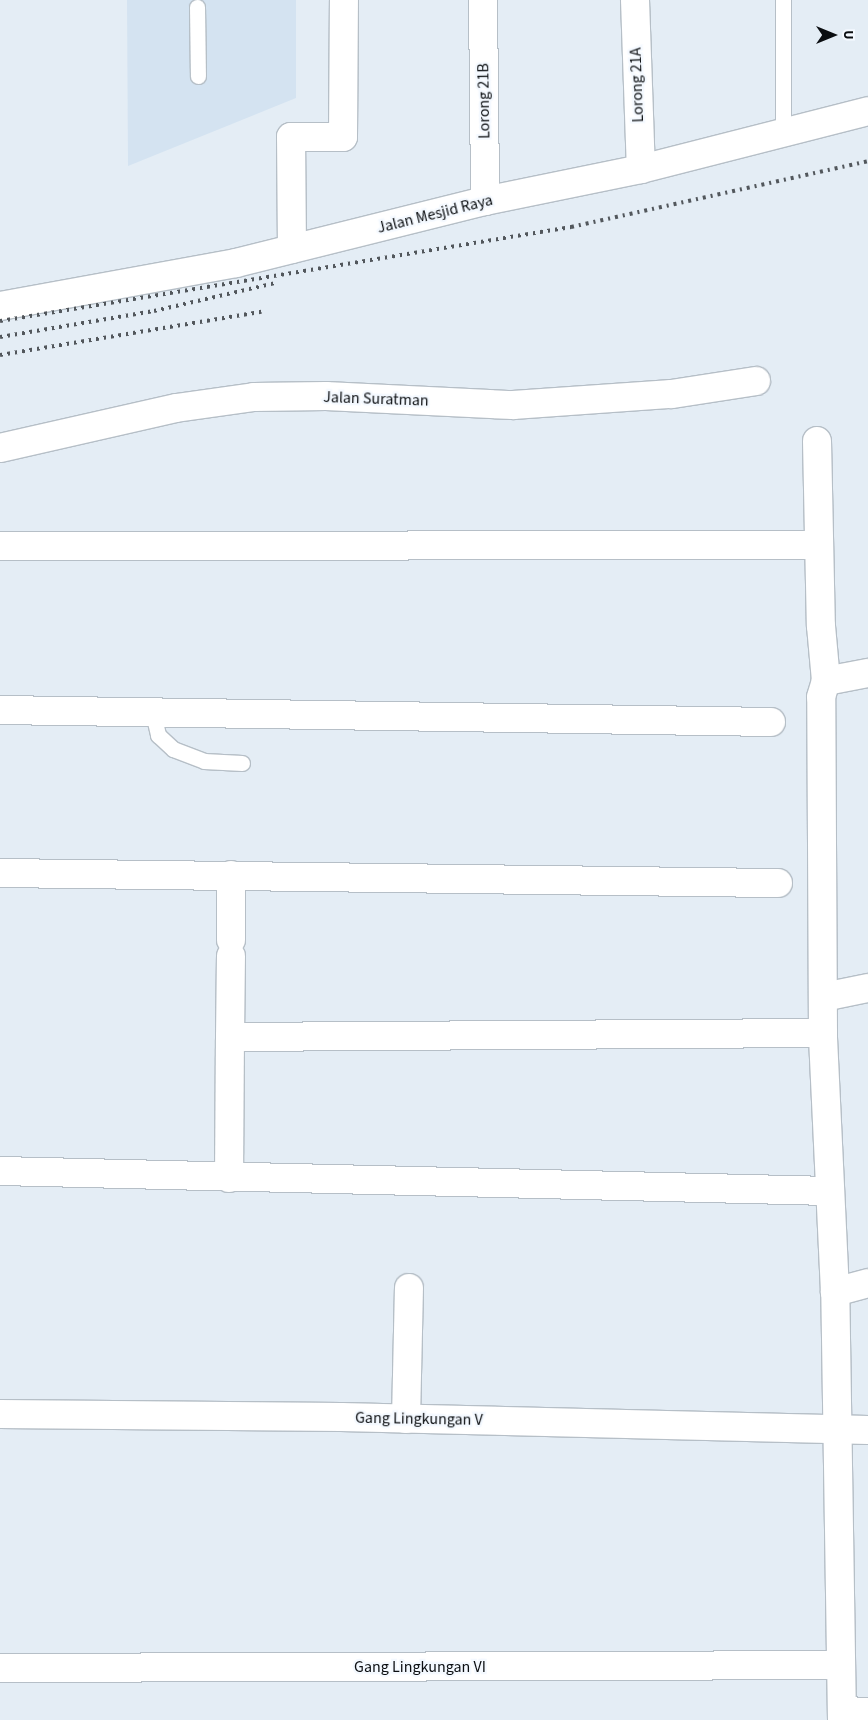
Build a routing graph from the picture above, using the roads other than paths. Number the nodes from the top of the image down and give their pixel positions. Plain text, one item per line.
1 (344, 0) edge
2 (483, 0) edge
3 (634, 0) edge
4 (783, 0) edge
5 (197, 8) dead end
6 (198, 76) dead end
7 (868, 111) edge
8 (783, 134) junction
9 (641, 169) junction
10 (485, 201) junction
11 (292, 249) junction
12 (0, 306) edge
13 (756, 381) dead end
14 (817, 441) dead end
15 (0, 448) edge
16 (818, 545) junction
17 (0, 546) edge
18 (868, 673) edge
19 (824, 689) junction
20 (0, 710) edge
21 (153, 713) junction
22 (771, 722) dead end
23 (242, 763) dead end
24 (0, 873) edge
25 (231, 875) junction
26 (778, 883) dead end
27 (868, 988) edge
28 (824, 997) junction
29 (823, 1033) junction
30 (230, 1037) junction
31 (0, 1171) edge
32 (229, 1178) junction
33 (829, 1191) junction
34 (868, 1283) edge
35 (409, 1288) dead end
36 (836, 1292) junction
37 (0, 1414) edge
38 (406, 1418) junction
39 (837, 1430) junction
40 (868, 1430) edge
41 (841, 1665) junction
42 (0, 1668) edge
43 (850, 1714) edge

1 - 11 street
2 - 10 street, Lorong 21B
3 - 9 street, Lorong 21A
4 - 8 lane
5 - 6 lane
7 - 8 street, Jalan Mesjid Raya
8 - 9 street, Jalan Mesjid Raya
9 - 10 street, Jalan Mesjid Raya
10 - 11 street, Jalan Mesjid Raya
11 - 12 street, Jalan Mesjid Raya
13 - 15 street, Jalan Suratman
14 - 16 street
16 - 17 street
16 - 19 street
18 - 19 street
19 - 28 street
20 - 21 street
21 - 22 street
21 - 23 lane
24 - 25 street
25 - 26 street
25 - 30 street
27 - 28 street
28 - 29 street
29 - 30 street
29 - 33 street
30 - 32 street
31 - 32 street
32 - 33 street
33 - 36 street
34 - 36 street
35 - 38 street
36 - 39 street
37 - 38 street, Gang Lingkungan V
38 - 39 street, Gang Lingkungan V
39 - 40 street, Gang Lingkungan V
39 - 41 street
41 - 42 street, Gang Lingkungan VI
41 - 43 street

